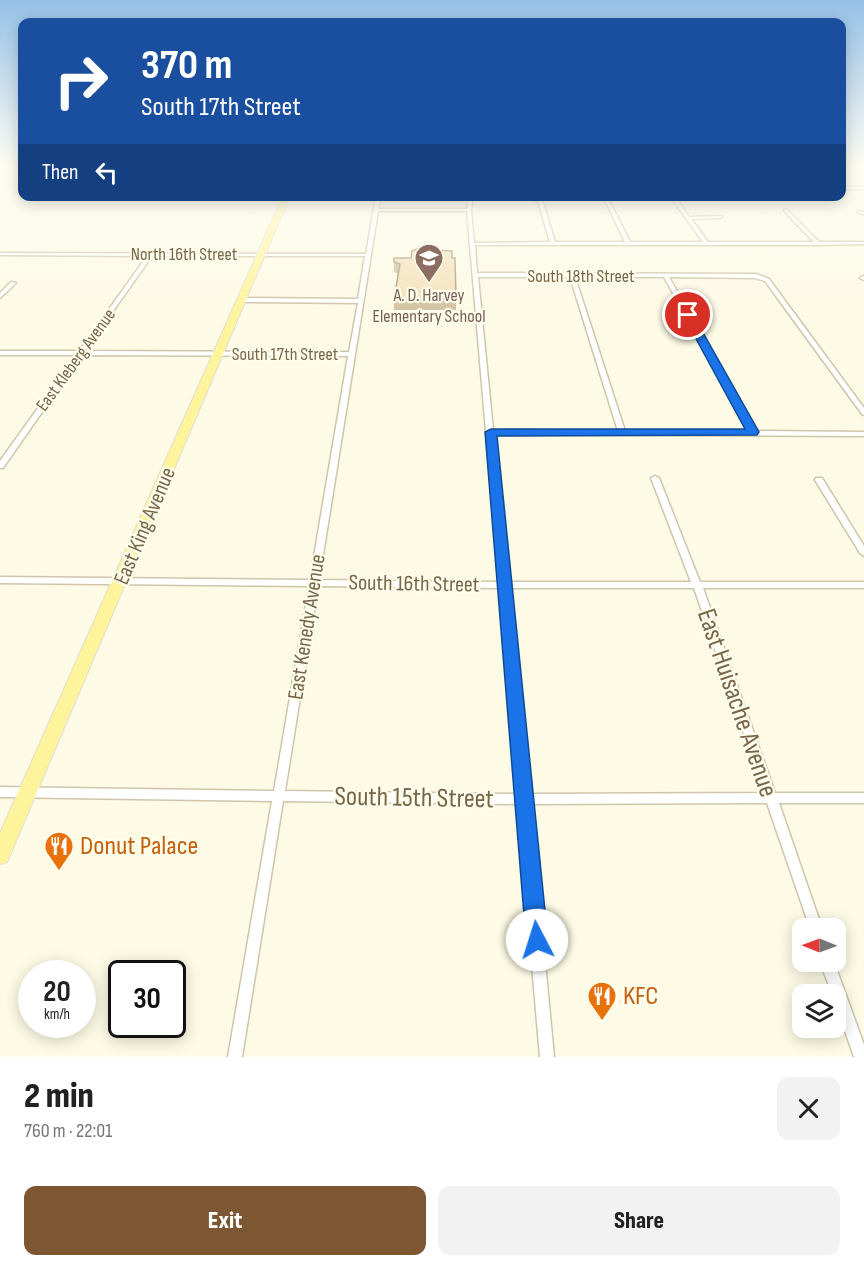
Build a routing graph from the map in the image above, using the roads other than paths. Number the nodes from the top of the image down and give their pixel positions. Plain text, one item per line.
1 (279, 215) edge
2 (375, 215) edge
3 (470, 215) edge
4 (545, 215) edge
5 (615, 215) edge
6 (686, 215) edge
7 (791, 215) edge
8 (688, 218) junction
9 (720, 218) dead end
10 (553, 243) junction
11 (628, 243) junction
12 (706, 243) junction
13 (864, 243) edge
14 (474, 244) junction
15 (819, 244) junction
16 (0, 254) edge
17 (263, 254) junction
18 (151, 255) junction
19 (369, 255) junction
20 (477, 275) junction
21 (572, 275) junction
22 (666, 276) junction
23 (13, 283) dead end
24 (0, 296) edge
25 (242, 300) junction
26 (361, 301) junction
27 (0, 353) edge
28 (81, 353) junction
29 (219, 354) junction
30 (352, 354) junction
31 (864, 413) edge
32 (491, 432) junction
33 (622, 432) junction
34 (753, 432) junction
35 (864, 434) edge
36 (0, 466) edge
37 (655, 478) dead end
38 (819, 480) dead end
39 (864, 553) edge
40 (0, 580) edge
41 (122, 580) junction
42 (314, 582) junction
43 (504, 585) junction
44 (697, 585) junction
45 (864, 585) edge
46 (0, 792) edge
47 (27, 792) junction
48 (279, 795) junction
49 (770, 797) junction
50 (864, 798) edge
51 (524, 800) junction
52 (0, 855) edge
53 (812, 918) edge
54 (831, 972) edge
55 (235, 1057) edge
56 (547, 1057) edge
57 (861, 1057) edge

1 - 17 main road, East King Avenue
2 - 19 street, East Kenedy Avenue
3 - 14 street
4 - 10 street
5 - 11 street
6 - 8 street
7 - 15 street
8 - 9 street
8 - 12 street
10 - 11 street
10 - 14 street
11 - 12 street
12 - 15 street
13 - 15 street
14 - 20 street
16 - 18 street, North 16th Street
17 - 18 street, North 16th Street
17 - 19 street, North 16th Street
17 - 25 main road, East King Avenue
18 - 28 street, East Kleberg Avenue
19 - 26 street, East Kenedy Avenue
20 - 21 street, South 18th Street
20 - 32 street
21 - 22 street, South 18th Street
21 - 33 street
22 - 31 street, South 18th Street
22 - 34 street
23 - 24 street
25 - 26 street
25 - 29 main road, East King Avenue
26 - 30 street, East Kenedy Avenue
27 - 28 street, South 17th Street
28 - 29 street, South 17th Street
28 - 36 street, East Kleberg Avenue
29 - 30 street, South 17th Street
29 - 41 main road, East King Avenue
30 - 42 street, East Kenedy Avenue
32 - 33 street
32 - 43 street
33 - 34 street
34 - 35 street
37 - 44 street, East Huisache Avenue
38 - 39 street
40 - 41 street, South 16th Street
41 - 42 street, South 16th Street
41 - 47 main road, East King Avenue
42 - 43 street, South 16th Street
42 - 48 street, East Kenedy Avenue
43 - 44 street, South 16th Street
43 - 51 street
44 - 45 street, South 16th Street
44 - 49 street, East Huisache Avenue
46 - 47 street, South 15th Street
47 - 48 street, South 15th Street
47 - 52 main road, East King Avenue
48 - 51 street, South 15th Street
48 - 55 street, East Kenedy Avenue
49 - 50 street, South 15th Street
49 - 51 street, South 15th Street
49 - 53 street, East Huisache Avenue
51 - 56 street
54 - 57 street

